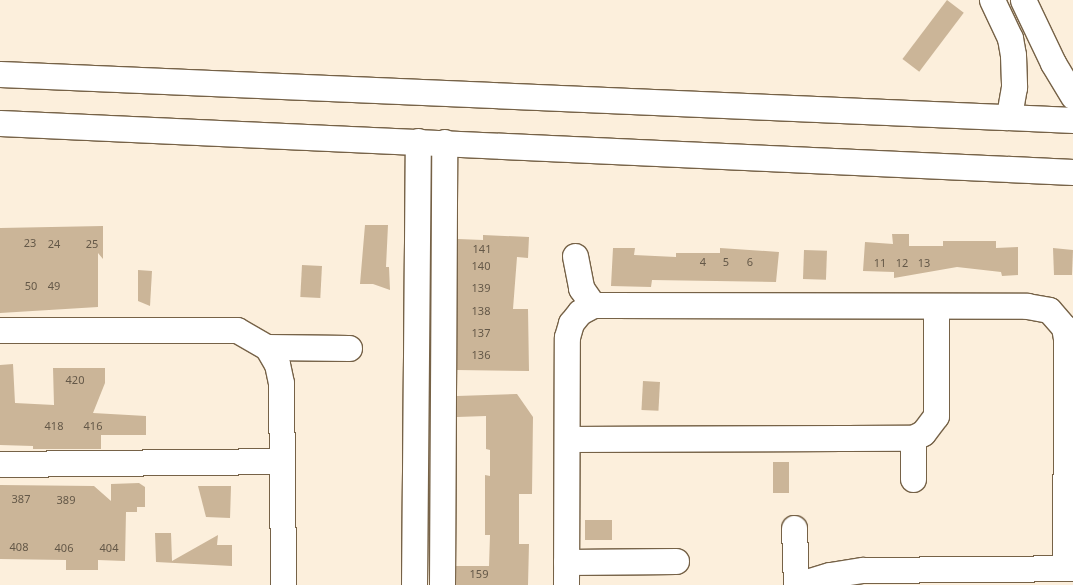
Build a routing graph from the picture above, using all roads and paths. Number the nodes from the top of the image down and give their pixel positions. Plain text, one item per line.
1 (992, 0) edge
2 (1023, 0) edge
3 (0, 74) edge
4 (1073, 96) edge
5 (1009, 116) junction
6 (1073, 120) edge
7 (0, 123) edge
8 (418, 141) junction
9 (444, 142) junction
10 (1073, 172) edge
11 (575, 256) dead end
12 (593, 305) junction
13 (936, 306) junction
14 (1068, 327) edge
15 (0, 330) edge
16 (267, 347) junction
17 (350, 348) dead end
18 (913, 438) junction
19 (567, 439) junction
20 (280, 461) junction
21 (0, 464) edge
22 (913, 479) dead end
23 (794, 528) dead end
24 (676, 561) dead end
25 (1069, 568) edge
26 (566, 573) edge
27 (936, 577) edge
28 (283, 585) edge
29 (414, 585) edge
30 (442, 585) edge
31 (797, 585) edge

1 - 5 street
2 - 4 street
3 - 5 street
5 - 6 street
7 - 8 street
8 - 9 street
8 - 29 street
9 - 10 street
9 - 30 street
11 - 12 street
12 - 13 street
12 - 19 street
13 - 14 street
13 - 18 street
14 - 25 street
15 - 16 street
16 - 17 street
16 - 20 street
18 - 19 street
18 - 22 street
19 - 26 street
20 - 21 street
20 - 28 street
23 - 31 street
24 - 26 street
25 - 27 street
27 - 31 street

